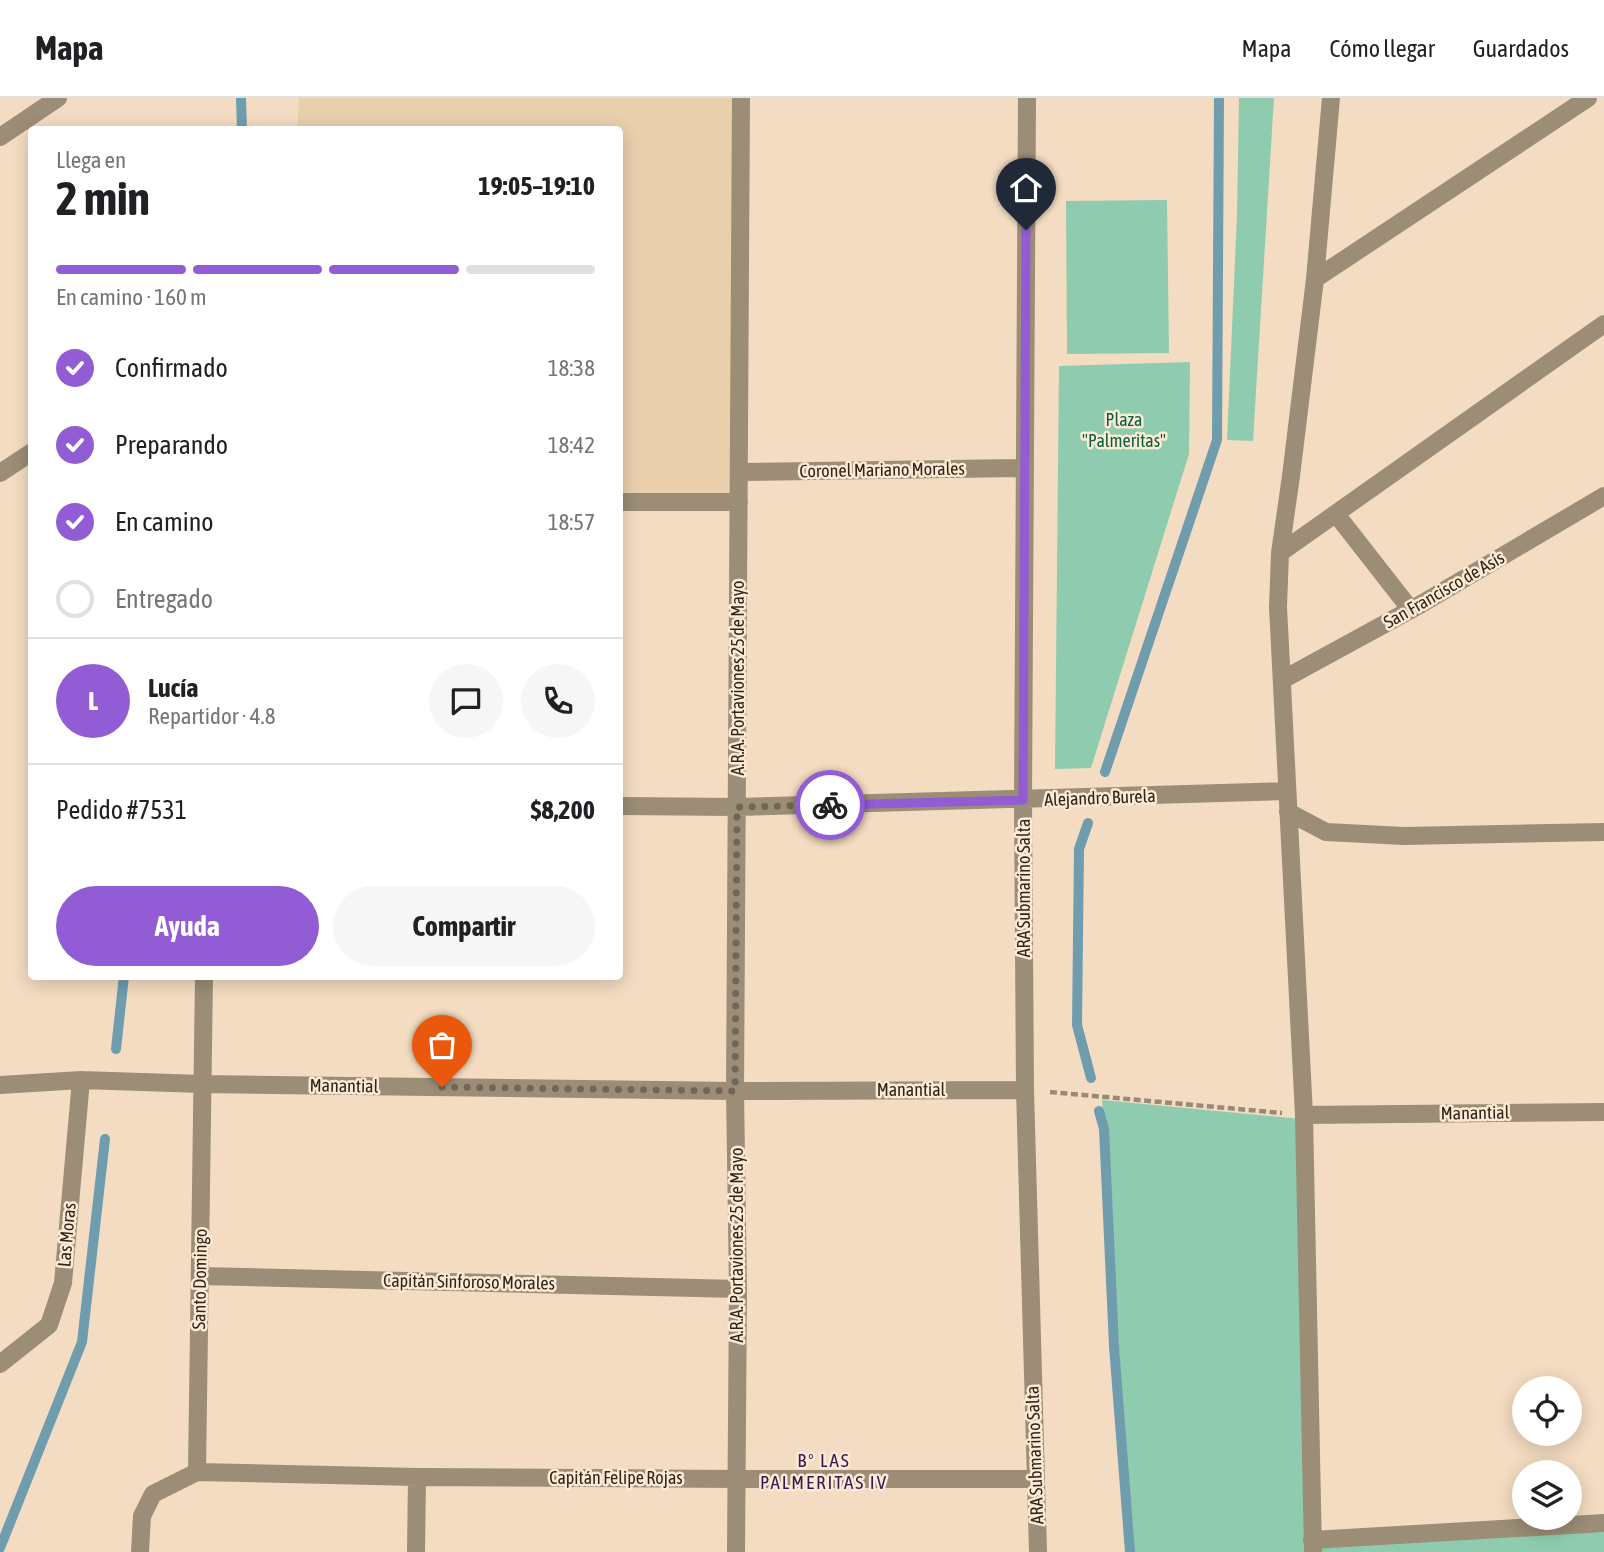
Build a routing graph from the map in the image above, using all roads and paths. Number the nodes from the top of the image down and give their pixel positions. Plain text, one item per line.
1 (58, 98) edge
2 (741, 98) edge
3 (1027, 98) edge
4 (1331, 98) edge
5 (1588, 98) edge
6 (0, 137) edge
7 (1315, 279) junction
8 (1604, 324) edge
9 (28, 455) edge
10 (1025, 468) junction
11 (739, 472) junction
12 (0, 473) edge
13 (1604, 496) edge
14 (623, 502) edge
15 (739, 502) junction
16 (1336, 514) junction
17 (1280, 553) junction
18 (1411, 610) junction
19 (1282, 680) junction
20 (1287, 791) junction
21 (1023, 800) junction
22 (623, 806) edge
23 (737, 807) junction
24 (1288, 812) junction
25 (1604, 832) edge
26 (204, 980) edge
27 (81, 1080) junction
28 (202, 1084) junction
29 (0, 1085) edge
30 (1025, 1090) junction
31 (735, 1091) junction
32 (1604, 1112) edge
33 (1304, 1115) junction
34 (200, 1276) junction
35 (738, 1289) junction
36 (0, 1364) edge
37 (197, 1472) junction
38 (417, 1477) junction
39 (737, 1479) junction
40 (1035, 1479) junction
41 (1604, 1523) edge
42 (1312, 1546) edge
43 (140, 1552) edge
44 (416, 1552) edge
45 (736, 1552) edge
46 (1038, 1552) edge

1 - 6 street
2 - 11 street, A.R.A. Portaviones 25 de Mayo
3 - 10 street, ARA Submarino Salta
4 - 7 street
5 - 7 street
7 - 17 street
8 - 16 street
9 - 12 street
10 - 11 street, Coronel Mariano Morales
10 - 21 street, ARA Submarino Salta
11 - 15 street, A.R.A. Portaviones 25 de Mayo
13 - 18 street, San Francisco de Asís
14 - 15 street
15 - 23 street, A.R.A. Portaviones 25 de Mayo
16 - 17 street
16 - 18 street
17 - 19 street
18 - 19 street, San Francisco de Asís
19 - 20 street
20 - 21 street, Alejandro Burela
20 - 24 street
21 - 23 street, Alejandro Burela
21 - 30 street, ARA Submarino Salta
22 - 23 street, Alejandro Burela
23 - 31 street, A.R.A. Portaviones 25 de Mayo
24 - 25 street
24 - 33 street
26 - 28 street, Santo Domingo
27 - 28 street, Manantial
27 - 29 street, Manantial
27 - 36 street, Las Moras
28 - 31 street, Manantial
28 - 34 street, Santo Domingo
30 - 31 street, Manantial
30 - 33 path
30 - 40 street, ARA Submarino Salta
31 - 35 street, A.R.A. Portaviones 25 de Mayo
32 - 33 street, Manantial
33 - 42 street
34 - 35 street, Capitán Sinforoso Morales
34 - 37 street, Santo Domingo
35 - 39 street, A.R.A. Portaviones 25 de Mayo
37 - 38 street, Capitán Felipe Rojas
37 - 43 street
38 - 39 street, Capitán Felipe Rojas
38 - 44 street
39 - 40 street, Capitán Felipe Rojas
39 - 45 street, A.R.A. Portaviones 25 de Mayo
40 - 46 street, ARA Submarino Salta
41 - 42 street

